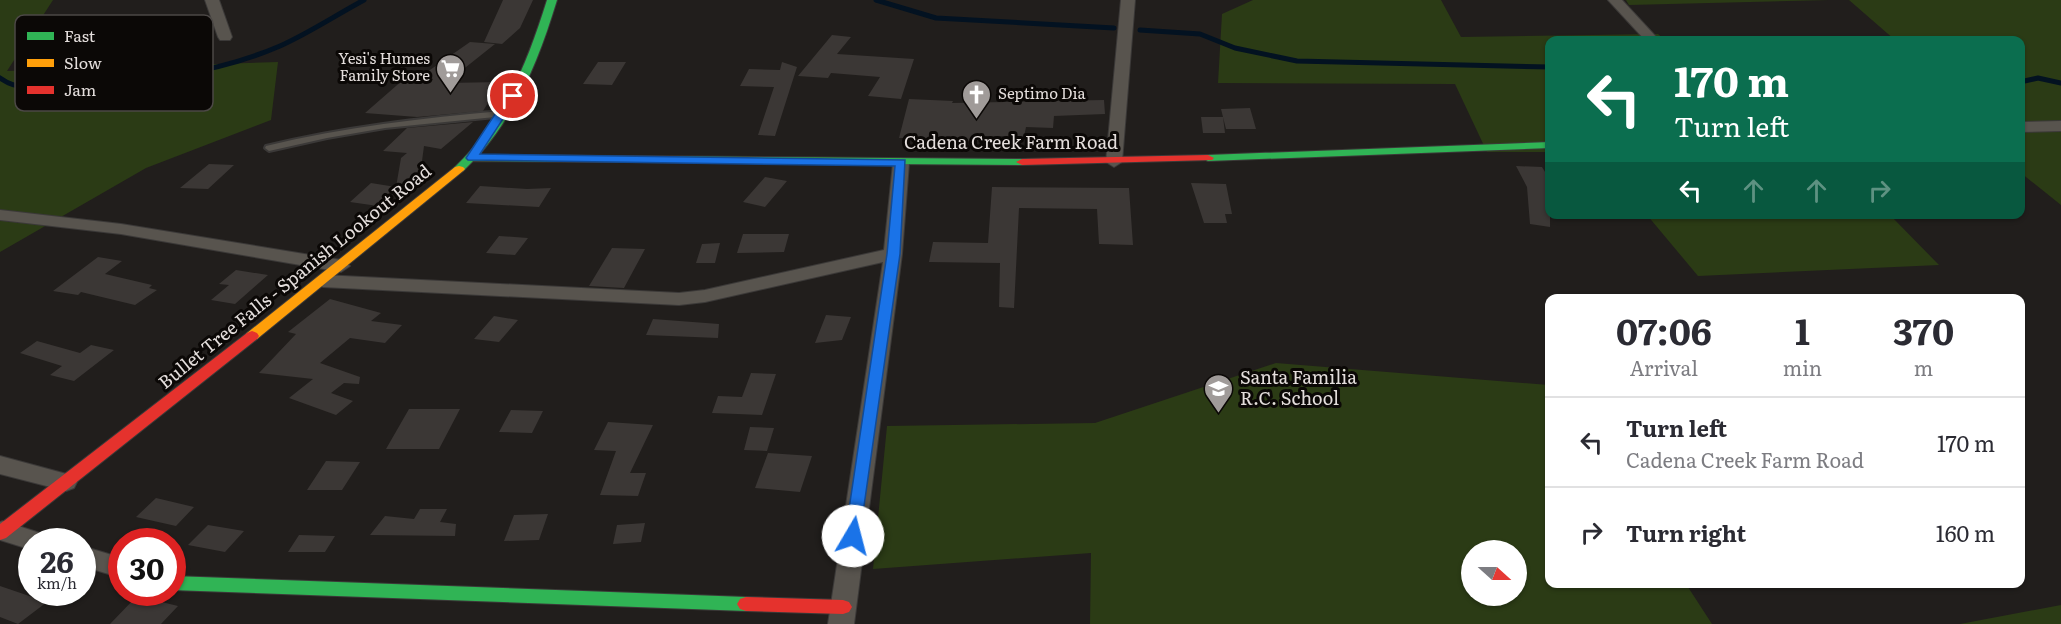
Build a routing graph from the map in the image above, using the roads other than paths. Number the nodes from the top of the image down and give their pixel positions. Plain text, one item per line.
1 (212, 0) edge
2 (552, 0) edge
3 (1128, 0) edge
4 (1615, 0) edge
5 (1648, 36) edge
6 (225, 37) dead end
7 (502, 114) junction
8 (2061, 126) edge
9 (2025, 127) edge
10 (1545, 145) edge
11 (269, 148) dead end
12 (472, 158) junction
13 (1114, 162) junction
14 (901, 163) junction
15 (0, 215) edge
16 (893, 254) junction
17 (341, 266) junction
18 (323, 281) junction
19 (0, 465) edge
20 (66, 482) junction
21 (2, 532) edge
22 (18, 536) edge
23 (186, 584) edge
24 (842, 615) edge

1 - 6 street
2 - 7 street, Bullet Tree Falls - Spanish Lookout Road
3 - 13 street
4 - 5 street
7 - 11 lane
7 - 12 street, Bullet Tree Falls - Spanish Lookout Road
8 - 9 street
10 - 13 street, Cadena Creek Farm Road
12 - 14 street, Cadena Creek Farm Road
12 - 17 street, Bullet Tree Falls - Spanish Lookout Road
13 - 14 street, Cadena Creek Farm Road
14 - 16 street
15 - 17 street
16 - 18 street
16 - 24 street
17 - 18 street, Bullet Tree Falls - Spanish Lookout Road
18 - 20 street, Bullet Tree Falls - Spanish Lookout Road
19 - 20 street
20 - 21 street, Bullet Tree Falls - Spanish Lookout Road
21 - 22 street
23 - 24 street

